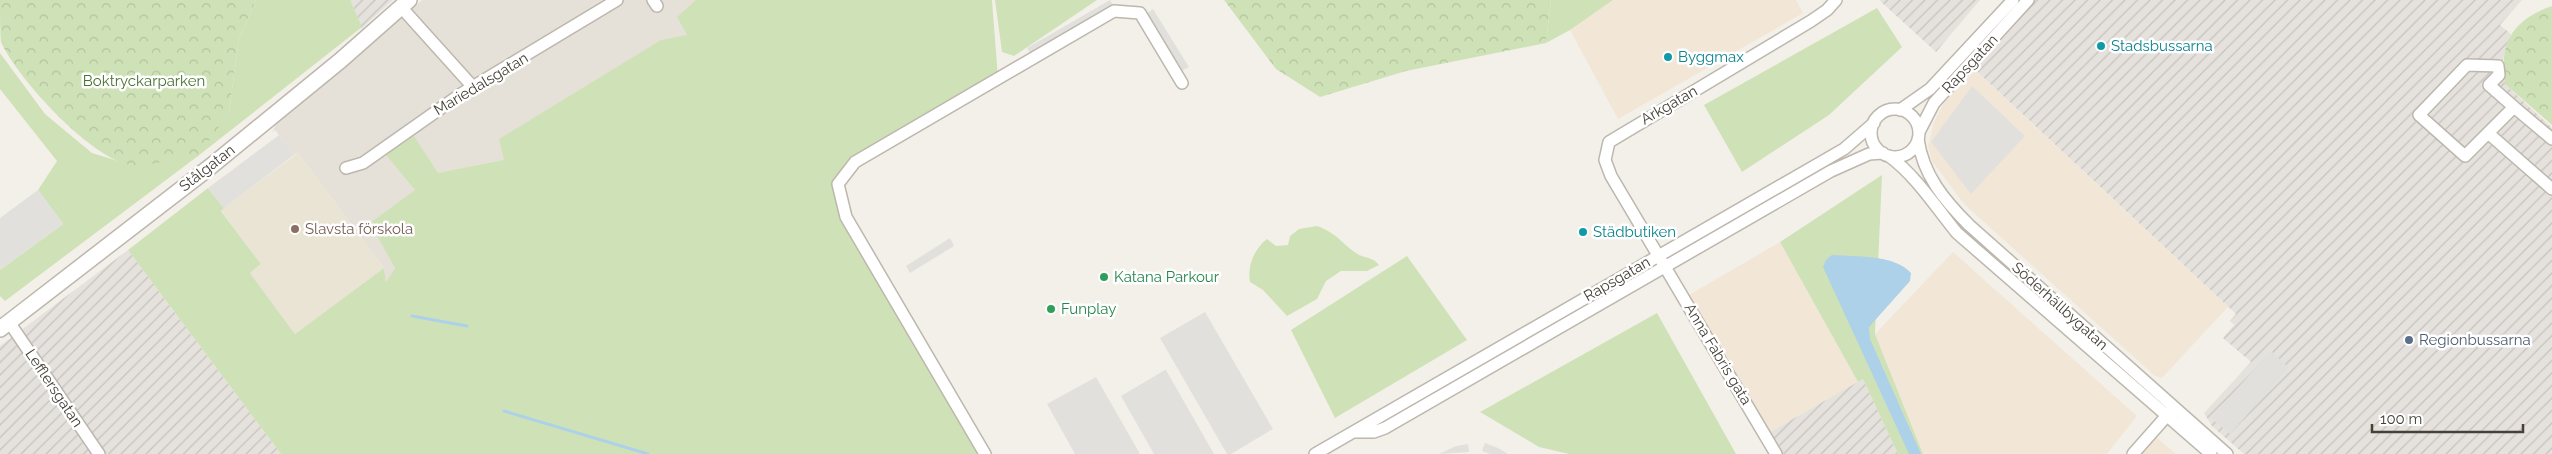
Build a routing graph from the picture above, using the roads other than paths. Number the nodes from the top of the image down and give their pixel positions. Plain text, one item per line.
1 (616, 0) edge
2 (1836, 0) edge
3 (2013, 0) edge
4 (2028, 0) edge
5 (405, 3) edge
6 (1182, 83) dead end
7 (473, 87) junction
8 (2514, 107) junction
9 (1900, 110) junction
10 (1874, 123) junction
11 (2488, 133) junction
12 (1919, 136) junction
13 (2552, 139) edge
14 (1886, 155) junction
15 (346, 168) dead end
16 (2552, 189) edge
17 (1658, 256) junction
18 (1665, 267) junction
19 (4, 325) edge
20 (2171, 412) junction
21 (1357, 432) junction
22 (99, 454) edge
23 (985, 454) edge
24 (1315, 454) edge
25 (1776, 454) edge
26 (2133, 454) edge
27 (2211, 454) edge
28 (2227, 454) edge

1 - 7 street, Mariedalsgatan
2 - 17 street, Arkgatan
3 - 9 street, Rapsgatan
4 - 12 street, Rapsgatan
5 - 7 street
5 - 19 street, Stålgatan
6 - 23 street
7 - 15 street, Mariedalsgatan
8 - 11 street
8 - 11 street
8 - 13 street
9 - 10 street
9 - 12 street
10 - 14 street
10 - 17 street, Rapsgatan
11 - 16 street
12 - 14 street
12 - 20 street, Söderhällbygatan
14 - 18 street, Rapsgatan
14 - 20 street, Söderhällbygatan
17 - 18 street, Anna Fabris gata
17 - 21 street, Rapsgatan
18 - 21 street, Rapsgatan
18 - 25 street, Anna Fabris gata
19 - 22 street, Lefflersgatan
20 - 26 street
20 - 27 street, Söderhällbygatan
20 - 28 street, Söderhällbygatan
21 - 24 street, Rapsgatan

